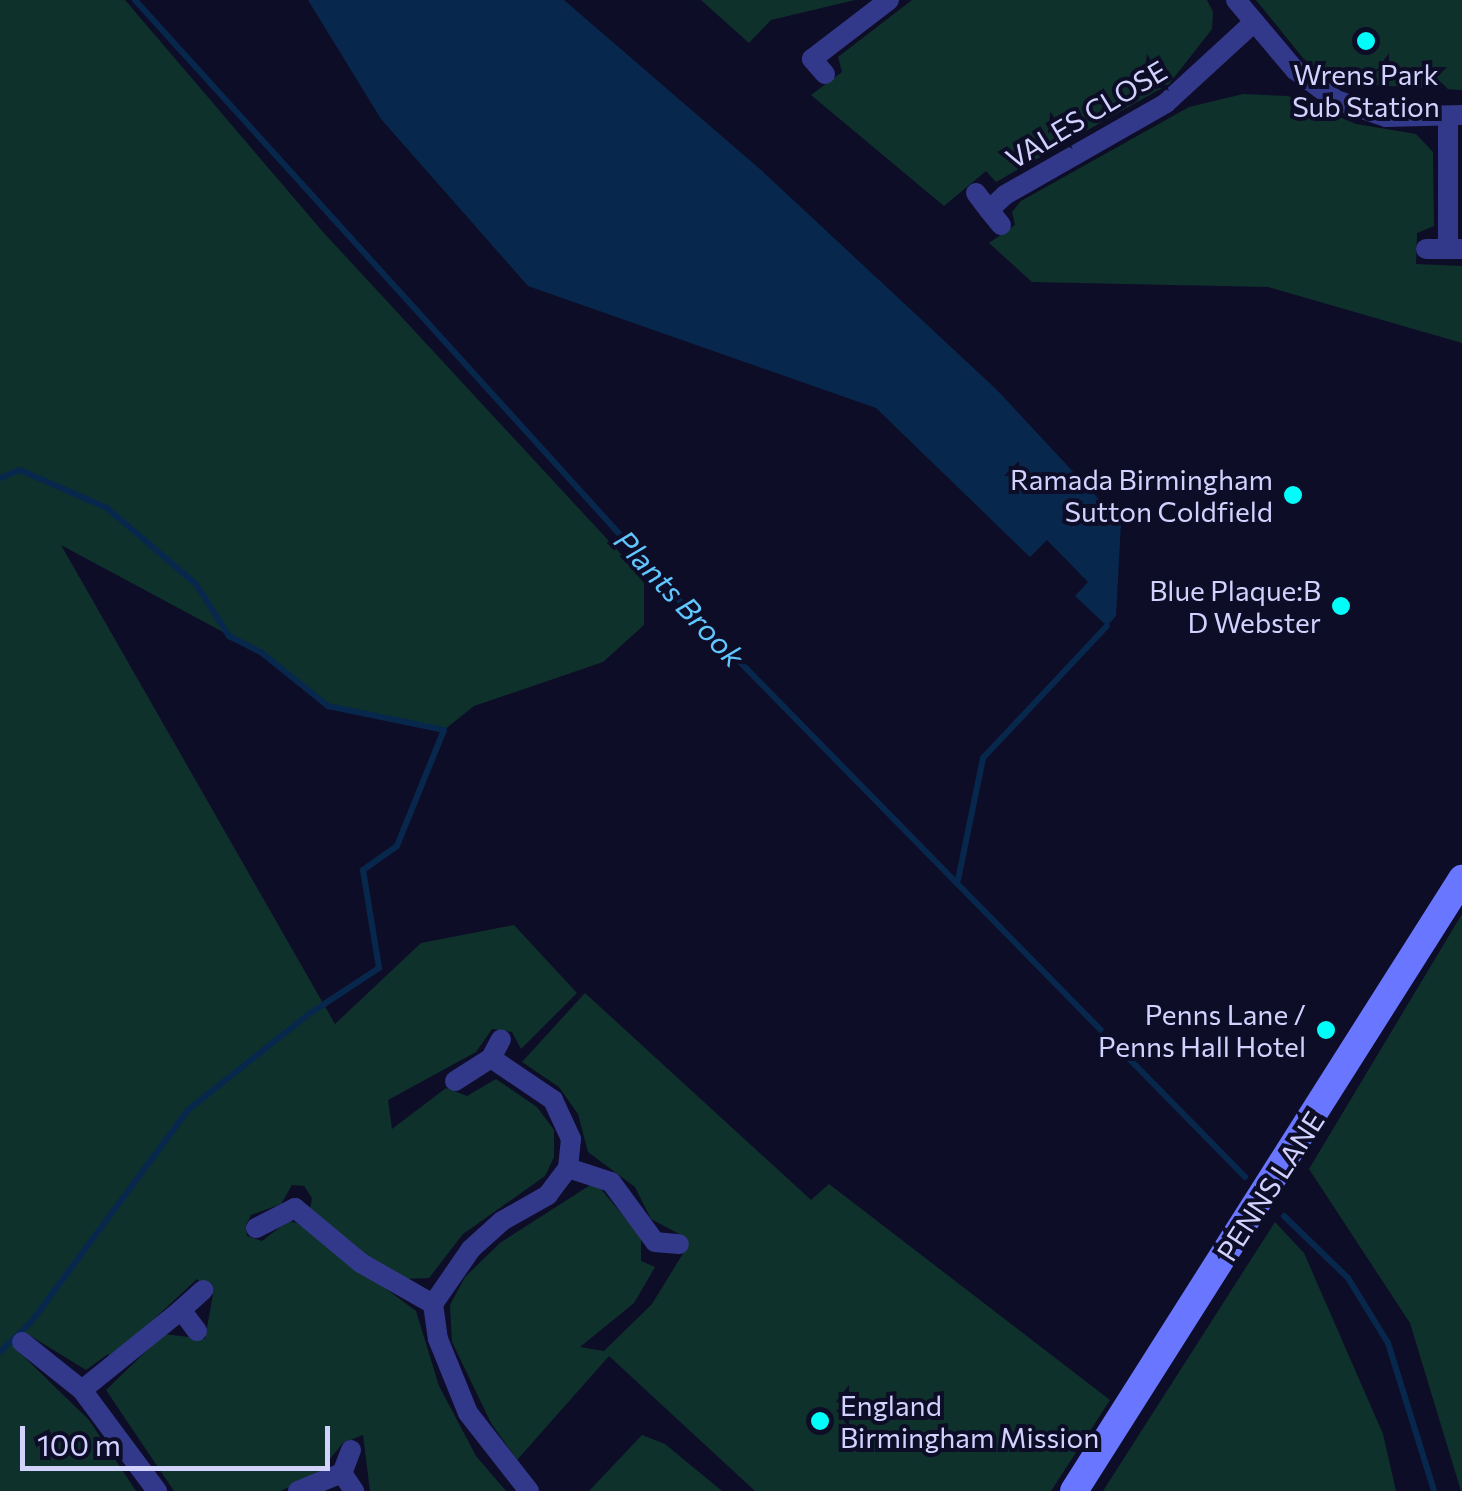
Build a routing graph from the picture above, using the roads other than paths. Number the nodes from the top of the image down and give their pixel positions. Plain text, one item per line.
1 (889, 0) edge
2 (1236, 0) edge
3 (1254, 22) junction
4 (812, 59) dead end
5 (1455, 118) edge
6 (989, 209) dead end
7 (1445, 249) edge
8 (1462, 879) edge
9 (456, 1081) dead end
10 (568, 1168) junction
11 (256, 1228) dead end
12 (678, 1244) dead end
13 (203, 1290) dead end
14 (433, 1304) junction
15 (181, 1310) junction
16 (197, 1331) dead end
17 (22, 1342) dead end
18 (82, 1390) junction
19 (351, 1450) dead end
20 (342, 1473) junction
21 (157, 1491) edge
22 (298, 1491) edge
23 (354, 1491) edge
24 (529, 1491) edge
25 (1074, 1491) edge

1 - 4 street
2 - 3 street
3 - 5 street
3 - 6 street, VALES CLOSE
5 - 7 street
8 - 25 main road, PENNS LANE
9 - 10 street
10 - 12 street
10 - 14 street
11 - 14 street
13 - 15 street
14 - 24 street
15 - 16 street
15 - 18 street
17 - 18 street
18 - 21 street
19 - 20 street
20 - 22 street
20 - 23 street

